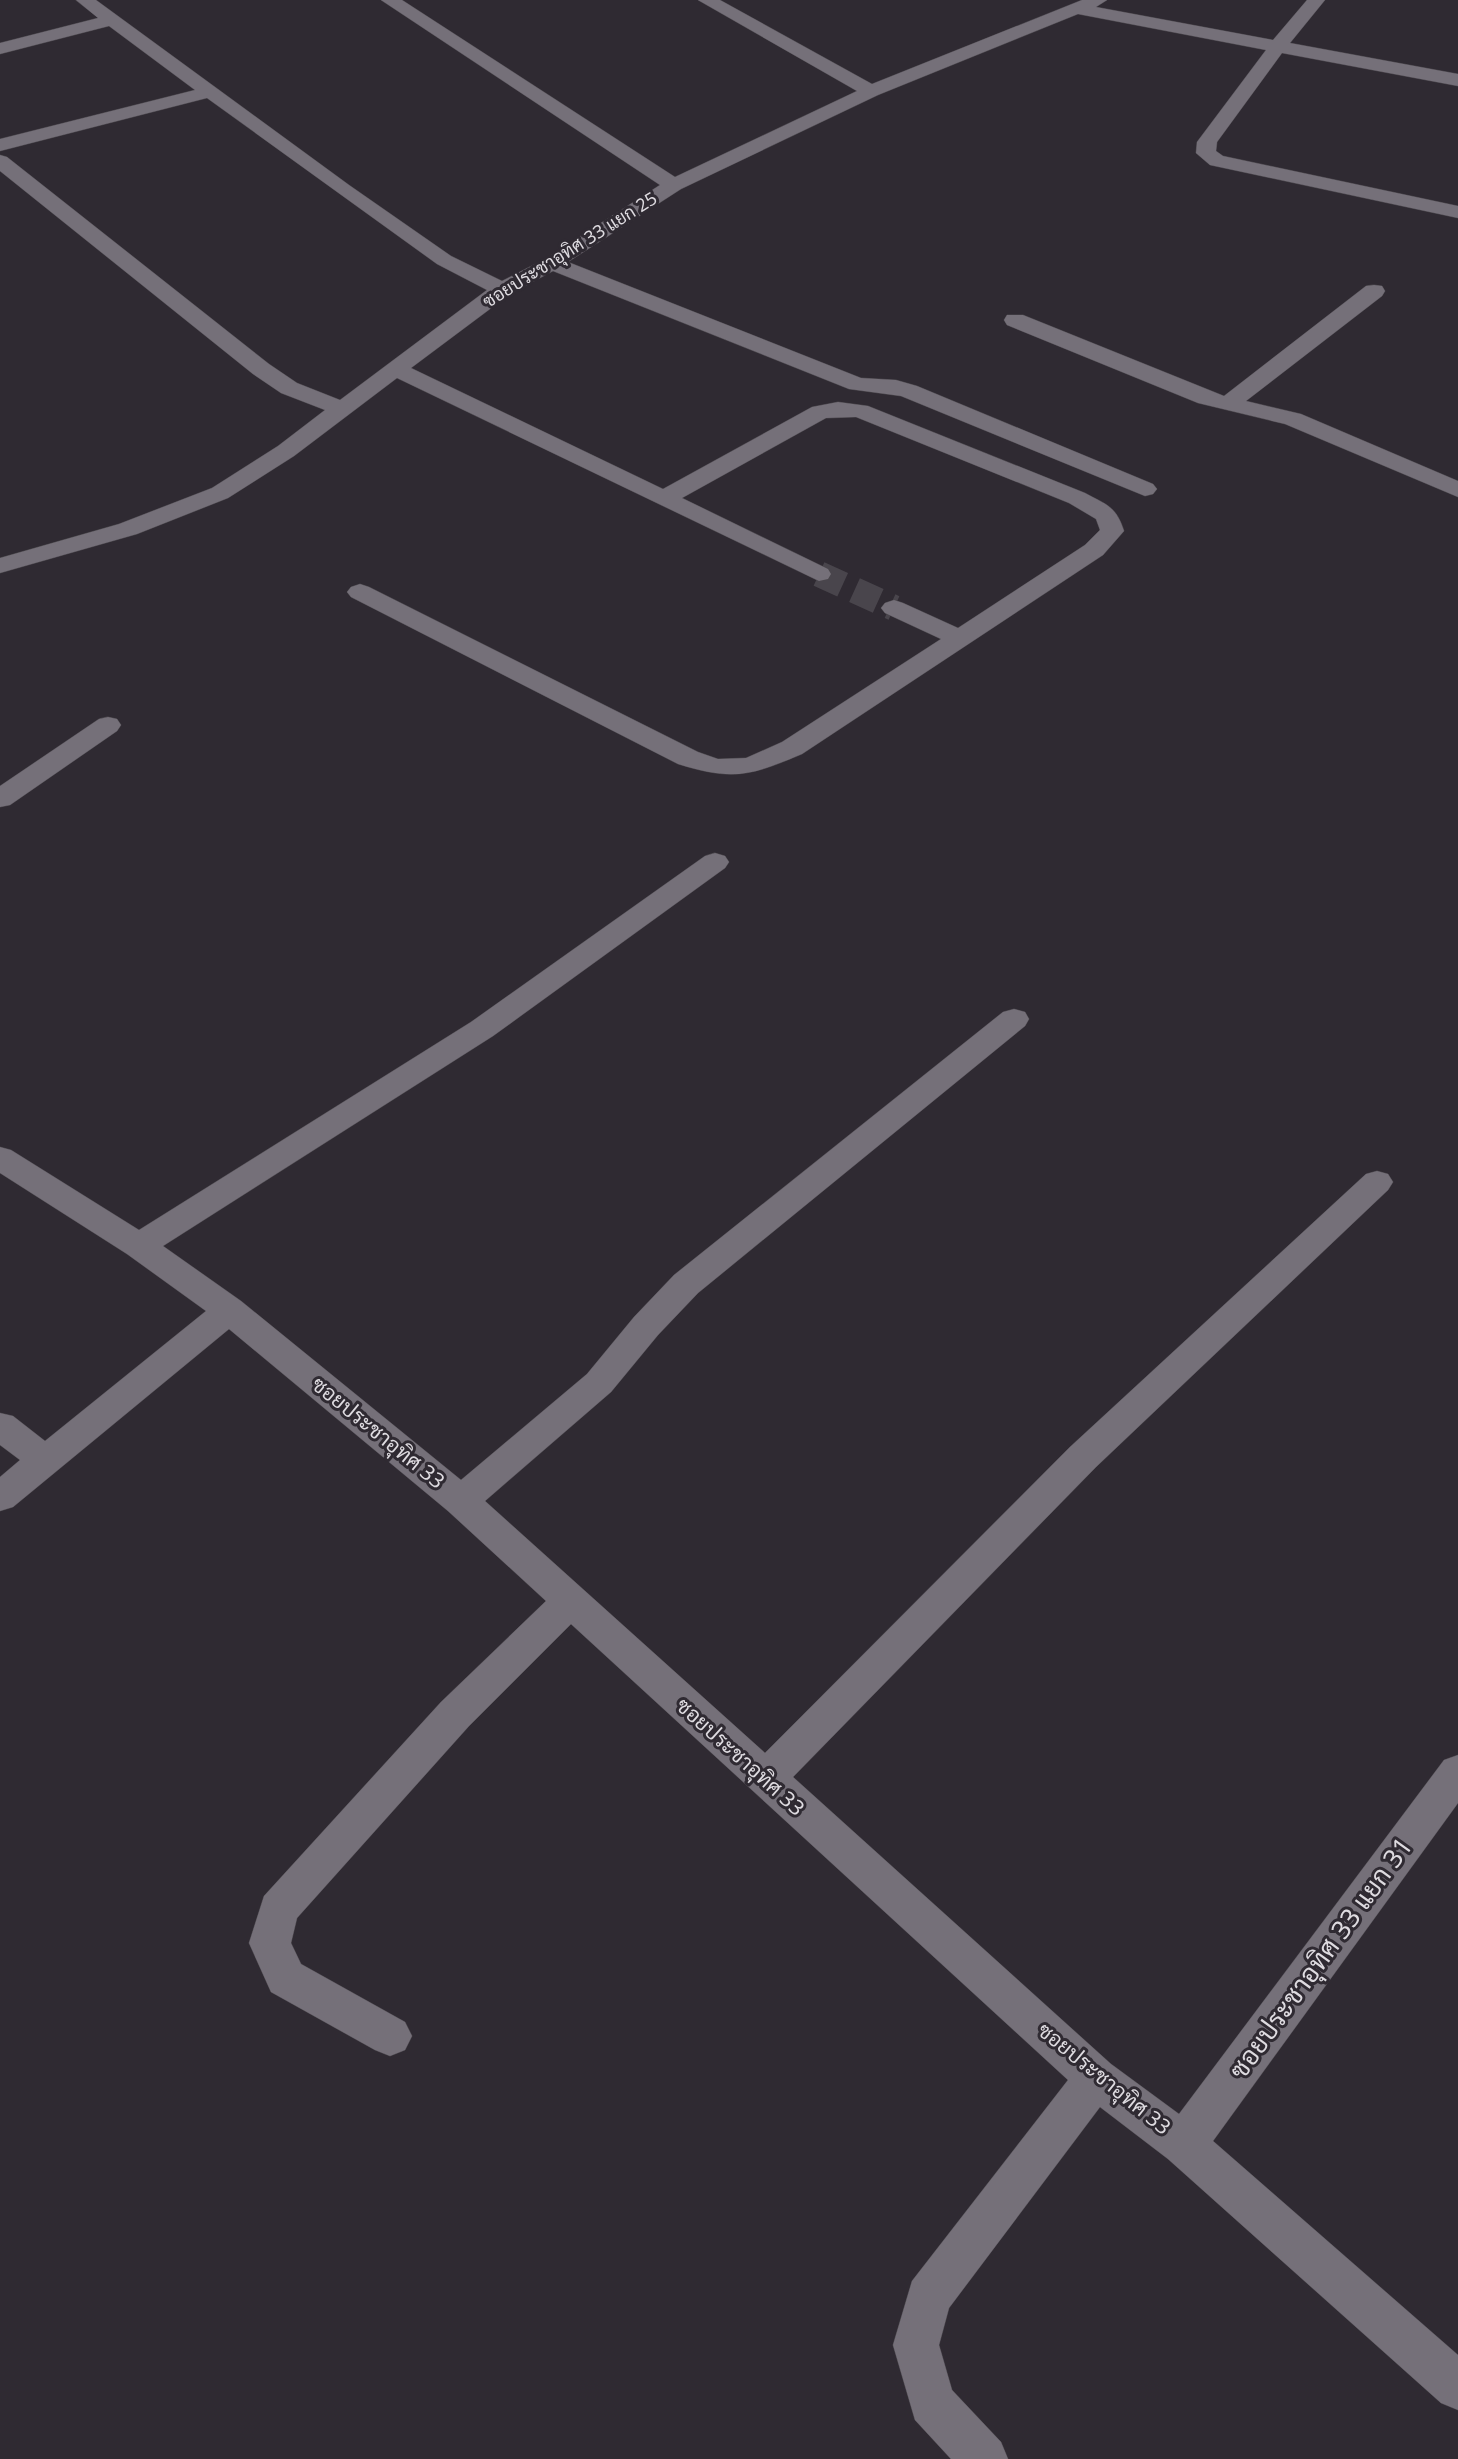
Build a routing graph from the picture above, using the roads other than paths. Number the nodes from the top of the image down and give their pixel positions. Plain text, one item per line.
1 (85, 0) edge
2 (390, 0) edge
3 (707, 0) edge
4 (1098, 0) edge
5 (1317, 0) edge
6 (1077, 9) junction
7 (113, 20) junction
8 (1277, 47) junction
9 (0, 49) edge
10 (1458, 80) edge
11 (871, 91) junction
12 (210, 92) junction
13 (0, 145) edge
14 (0, 161) edge
15 (675, 185) junction
16 (1458, 212) edge
17 (552, 263) junction
18 (502, 289) junction
19 (1374, 291) dead end
20 (1015, 320) dead end
21 (396, 369) junction
22 (1229, 403) junction
23 (342, 409) junction
24 (1145, 489) dead end
25 (1458, 490) edge
26 (665, 498) junction
27 (0, 566) edge
28 (819, 574) tunnel mouth
29 (360, 592) dead end
30 (894, 608) tunnel mouth
31 (961, 639) junction
32 (108, 725) dead end
33 (0, 798) edge
34 (715, 862) dead end
35 (1014, 1019) dead end
36 (0, 1158) edge
37 (1377, 1182) dead end
38 (139, 1246) junction
39 (229, 1310) junction
40 (0, 1426) edge
41 (45, 1460) junction
42 (0, 1497) edge
43 (461, 1501) junction
44 (569, 1602) junction
45 (1458, 1772) edge
46 (765, 1779) junction
47 (390, 2036) dead end
48 (1096, 2078) junction
49 (1185, 2144) junction
50 (1458, 2386) edge
51 (984, 2459) edge

1 - 7 street
2 - 15 street
3 - 11 street
4 - 6 street, ซอยประชาอุทิศ 33 แยก 25
5 - 8 street
6 - 8 street
6 - 11 street, ซอยประชาอุทิศ 33 แยก 25
7 - 9 street
7 - 12 street
8 - 10 street
8 - 16 street
11 - 15 street, ซอยประชาอุทิศ 33 แยก 25
12 - 13 street
12 - 18 street
14 - 23 street
15 - 17 street, ซอยประชาอุทิศ 33 แยก 25
17 - 18 street, ซอยประชาอุทิศ 33 แยก 25
17 - 24 street
18 - 21 street, ซอยประชาอุทิศ 33 แยก 25
19 - 22 street
20 - 22 street
21 - 23 street, ซอยประชาอุทิศ 33 แยก 25
21 - 26 street
22 - 25 street
23 - 27 street, ซอยประชาอุทิศ 33 แยก 25
26 - 28 street
26 - 31 street
29 - 31 street
30 - 31 street
32 - 33 street
34 - 38 street
35 - 43 street
36 - 38 street, ซอยประชาอุทิศ 33
37 - 46 street
38 - 39 street, ซอยประชาอุทิศ 33
39 - 41 street
39 - 43 street, ซอยประชาอุทิศ 33
40 - 41 street
41 - 42 street
43 - 44 street, ซอยประชาอุทิศ 33
44 - 46 street, ซอยประชาอุทิศ 33
44 - 47 street
45 - 49 street, ซอยประชาอุทิศ 33 แยก 31
46 - 48 street, ซอยประชาอุทิศ 33
48 - 49 street, ซอยประชาอุทิศ 33
48 - 51 street
49 - 50 street, ซอยประชาอุทิศ 33

